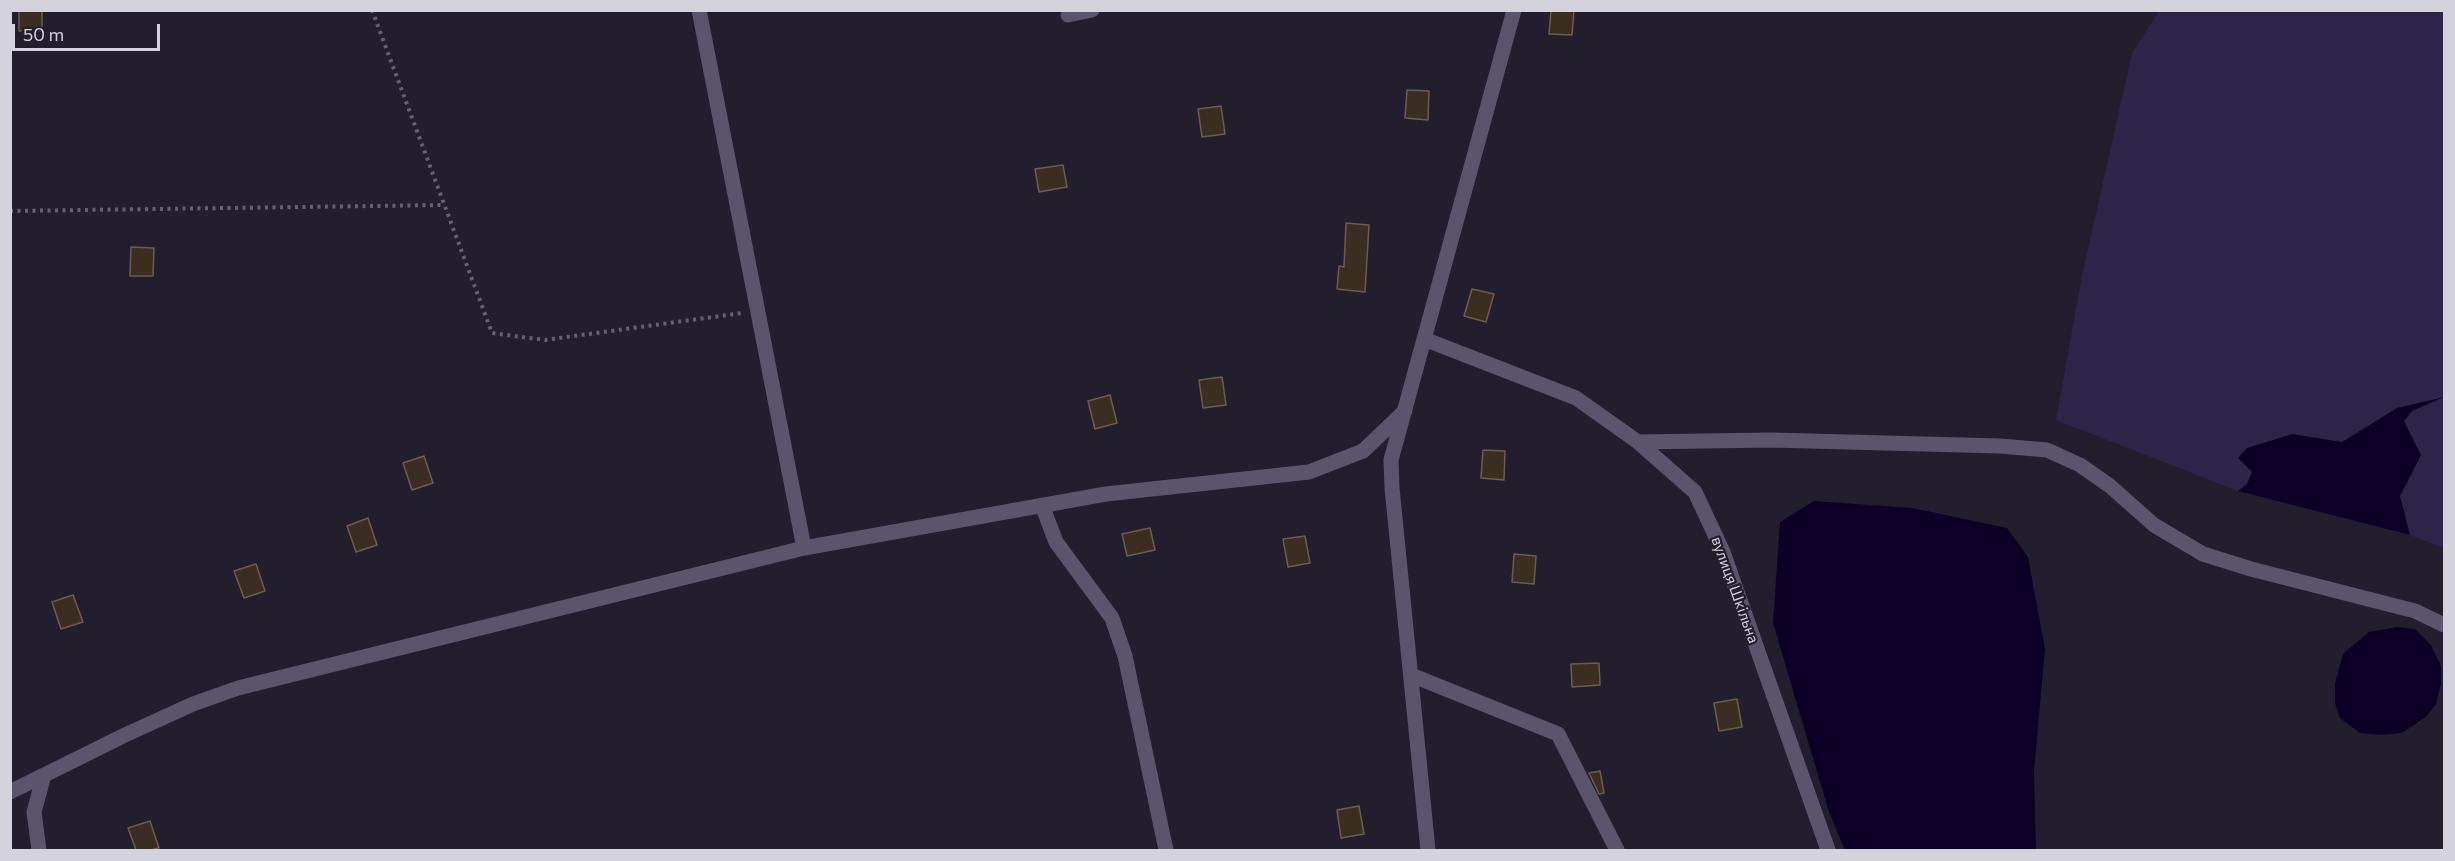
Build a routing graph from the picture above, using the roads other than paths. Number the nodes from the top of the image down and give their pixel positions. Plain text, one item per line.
1 (699, 10) edge
2 (1092, 10) edge
3 (1514, 10) edge
4 (1068, 15) dead end
5 (1424, 339) junction
6 (1404, 411) junction
7 (1638, 441) junction
8 (1042, 505) junction
9 (804, 548) junction
10 (2445, 625) edge
11 (1411, 675) junction
12 (44, 775) junction
13 (10, 792) edge
14 (39, 850) edge
15 (1166, 850) edge
16 (1428, 850) edge
17 (1617, 850) edge
18 (1828, 850) edge

1 - 9 street
2 - 4 street
3 - 5 street
5 - 6 street
5 - 7 street, вулиця Шкільна
6 - 8 street
6 - 11 street
7 - 10 street
7 - 18 street, вулиця Шкільна
8 - 9 street
8 - 15 street
9 - 12 street
11 - 16 street
11 - 17 street
12 - 13 street
12 - 14 street

